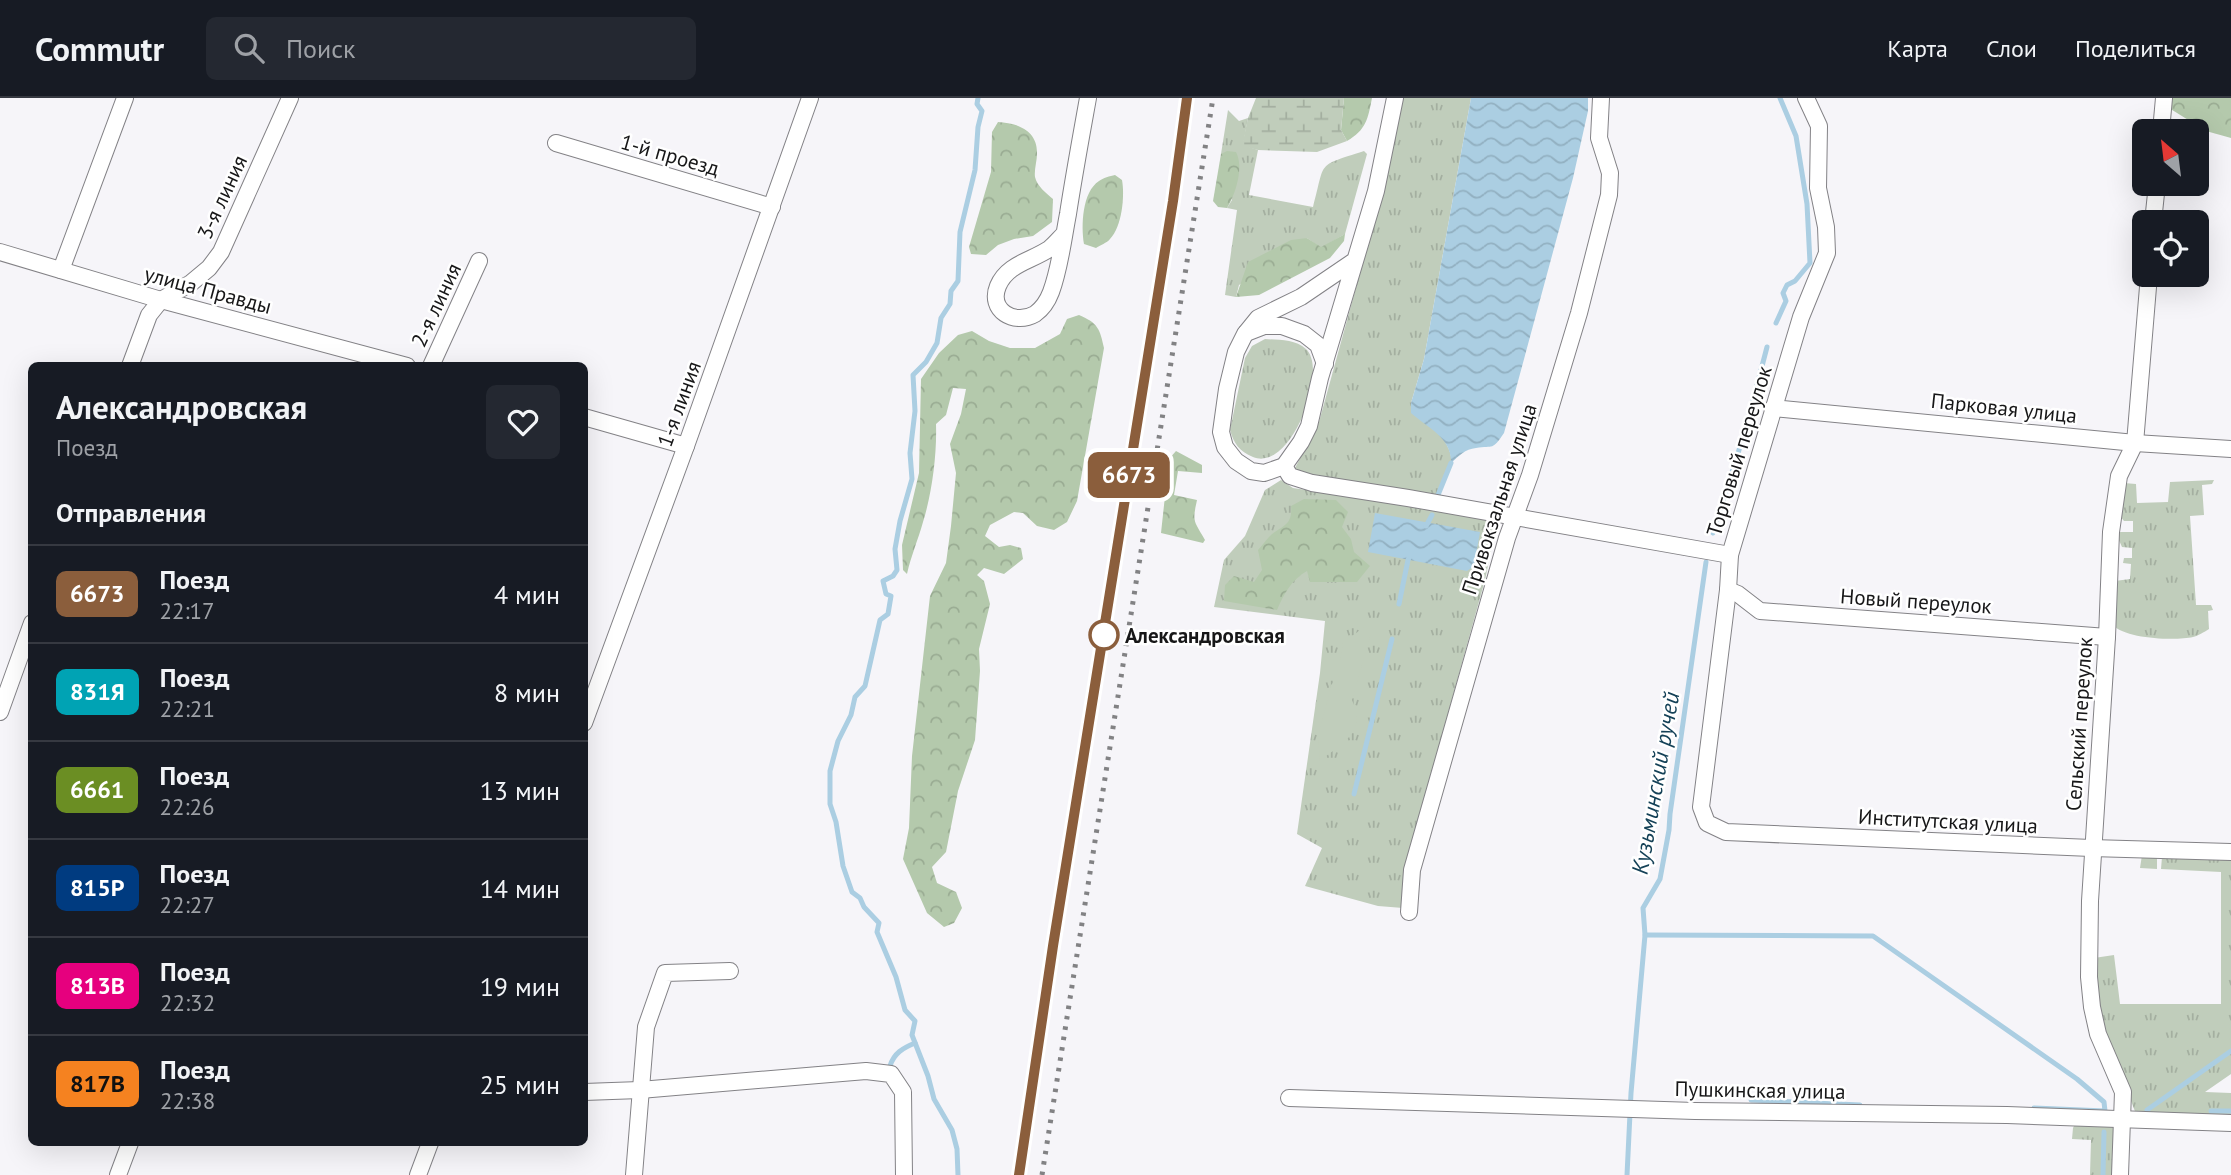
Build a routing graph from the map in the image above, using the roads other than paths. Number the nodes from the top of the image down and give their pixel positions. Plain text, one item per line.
1 (125, 98) edge
2 (290, 98) edge
3 (810, 98) edge
4 (1088, 98) edge
5 (1395, 98) edge
6 (1601, 98) edge
7 (1807, 98) edge
8 (2164, 98) edge
9 (2162, 119) edge
10 (556, 143) dead end
11 (772, 207) junction
12 (1064, 234) junction
13 (0, 252) edge
14 (479, 261) dead end
15 (1354, 261) junction
16 (61, 270) junction
17 (2148, 287) edge
18 (161, 300) junction
19 (1245, 334) junction
20 (131, 362) edge
21 (392, 362) edge
22 (433, 362) edge
23 (1325, 364) junction
24 (1773, 408) junction
25 (588, 418) edge
26 (2135, 443) junction
27 (687, 446) junction
28 (2231, 449) edge
29 (1284, 466) junction
30 (1514, 516) junction
31 (1730, 555) junction
32 (1728, 590) junction
33 (28, 634) edge
34 (2107, 637) junction
35 (0, 712) edge
36 (588, 712) edge
37 (1707, 823) joint
38 (2091, 848) junction
39 (2231, 852) edge
40 (1409, 912) dead end
41 (730, 971) dead end
42 (640, 1090) junction
43 (588, 1092) edge
44 (1289, 1098) dead end
45 (2124, 1120) junction
46 (2231, 1123) edge
47 (129, 1146) edge
48 (429, 1146) edge
49 (118, 1175) edge
50 (418, 1175) edge
51 (634, 1175) edge
52 (904, 1175) edge
53 (2120, 1175) edge

1 - 16 street
2 - 18 street, 3-я линия
3 - 11 street, 1-я линия
4 - 12 street
5 - 15 street
6 - 30 street, Привокзальная улица
7 - 24 street, Торговый переулок
8 - 9 street
10 - 11 street, 1-й проезд
11 - 27 street, 1-я линия
12 - 12 street
13 - 16 street, улица Правды
14 - 22 street, 2-я линия
15 - 19 street
15 - 23 street
16 - 18 street, улица Правды
17 - 26 street, Сельский переулок
18 - 20 street, 3-я линия
18 - 21 street, улица Правды
19 - 23 street
19 - 29 street
23 - 29 street
24 - 26 street, Парковая улица
24 - 31 street, Торговый переулок
25 - 27 street
26 - 28 street, Парковая улица
26 - 34 street, Сельский переулок
27 - 36 street, 1-я линия
29 - 30 street
30 - 31 street
30 - 40 street, Привокзальная улица
31 - 32 street, Торговый переулок
32 - 34 street, Новый переулок
32 - 37 street, Торговый переулок
33 - 35 street
34 - 38 street, Сельский переулок
37 - 38 street, Институтская улица
38 - 39 street, Институтская улица
38 - 45 street, Сельский переулок
41 - 42 street
42 - 43 street
42 - 51 street
42 - 52 street
44 - 45 street, Пушкинская улица
45 - 46 street, Пушкинская улица
45 - 53 street, Сельский переулок
47 - 49 street
48 - 50 street

